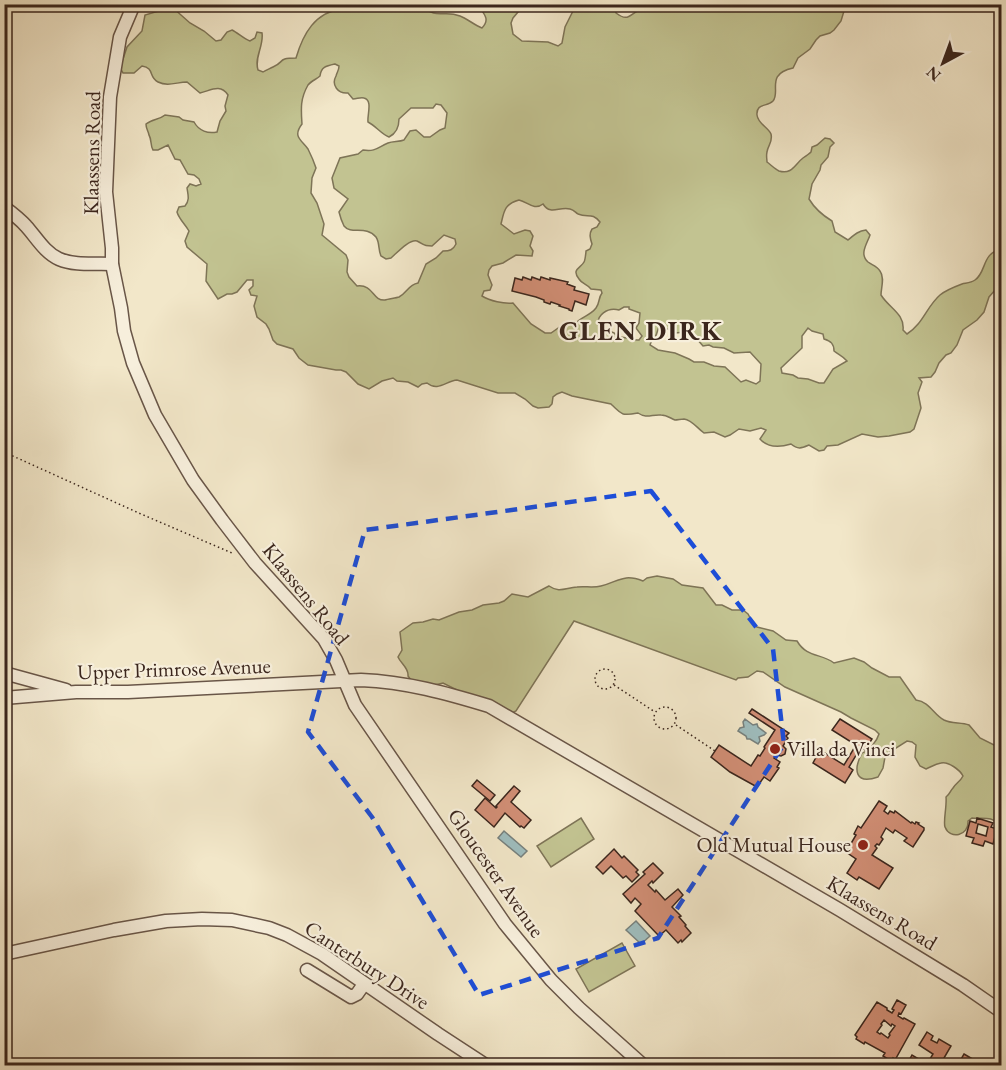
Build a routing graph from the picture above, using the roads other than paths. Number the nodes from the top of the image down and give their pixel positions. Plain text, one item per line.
1 (134, 4) edge
2 (4, 207) edge
3 (112, 264) junction
4 (4, 674) edge
5 (345, 681) junction
6 (76, 692) junction
7 (4, 698) edge
8 (4, 954) edge
9 (307, 970) dead end
10 (364, 984) junction
11 (1002, 1012) edge
12 (487, 1065) edge
13 (644, 1065) edge

1 - 3 street, Klaassens Road
2 - 3 street
3 - 5 street, Klaassens Road
4 - 6 street
5 - 6 street, Upper Primrose Avenue
5 - 11 street, Klaassens Road
5 - 13 street, Gloucester Avenue
6 - 7 street, Upper Primrose Avenue
8 - 10 street, Canterbury Drive
9 - 10 street
10 - 12 street, Canterbury Drive

